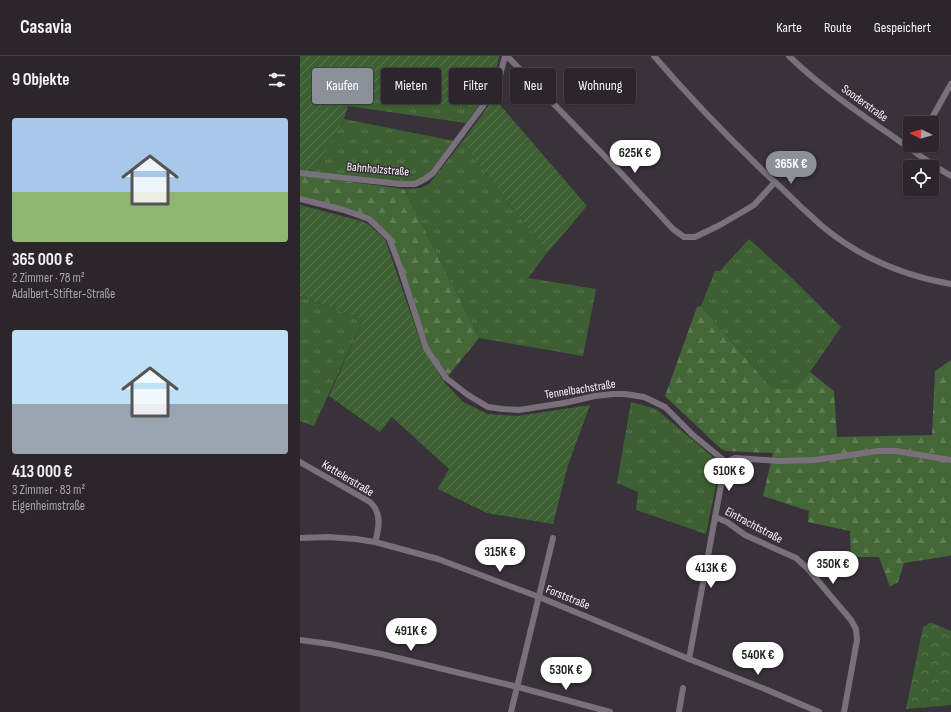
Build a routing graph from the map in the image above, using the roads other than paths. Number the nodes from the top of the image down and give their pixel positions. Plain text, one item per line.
1 (506, 56) edge
2 (654, 56) edge
3 (789, 56) edge
4 (951, 84) edge
5 (933, 116) edge
6 (903, 141) edge
7 (920, 152) edge
8 (300, 172) edge
9 (951, 176) edge
10 (775, 182) junction
11 (300, 199) edge
12 (951, 284) edge
13 (951, 460) edge
14 (300, 462) edge
15 (727, 463) junction
16 (716, 517) junction
17 (300, 538) edge
18 (553, 538) dead end
19 (375, 542) junction
20 (539, 597) junction
21 (300, 640) edge
22 (689, 659) junction
23 (518, 687) junction
24 (683, 688) dead end
25 (512, 712) edge
26 (610, 712) edge
27 (679, 712) edge
28 (819, 712) edge
29 (844, 712) edge

1 - 8 street, Bahnholzstraße
1 - 10 street
2 - 10 street
3 - 6 street, Sooderstraße
4 - 5 street
7 - 9 street, Sooderstraße
10 - 12 street
11 - 15 street, Tennelbachstraße
13 - 15 street
14 - 19 street, Kettelerstraße
15 - 16 street
16 - 22 street
16 - 29 street, Eintrachtstraße
17 - 19 street, Forststraße
18 - 20 street
19 - 20 street, Forststraße
20 - 22 street, Forststraße
20 - 23 street
21 - 23 street
22 - 28 street, Forststraße
23 - 25 street
23 - 26 street
24 - 27 street

